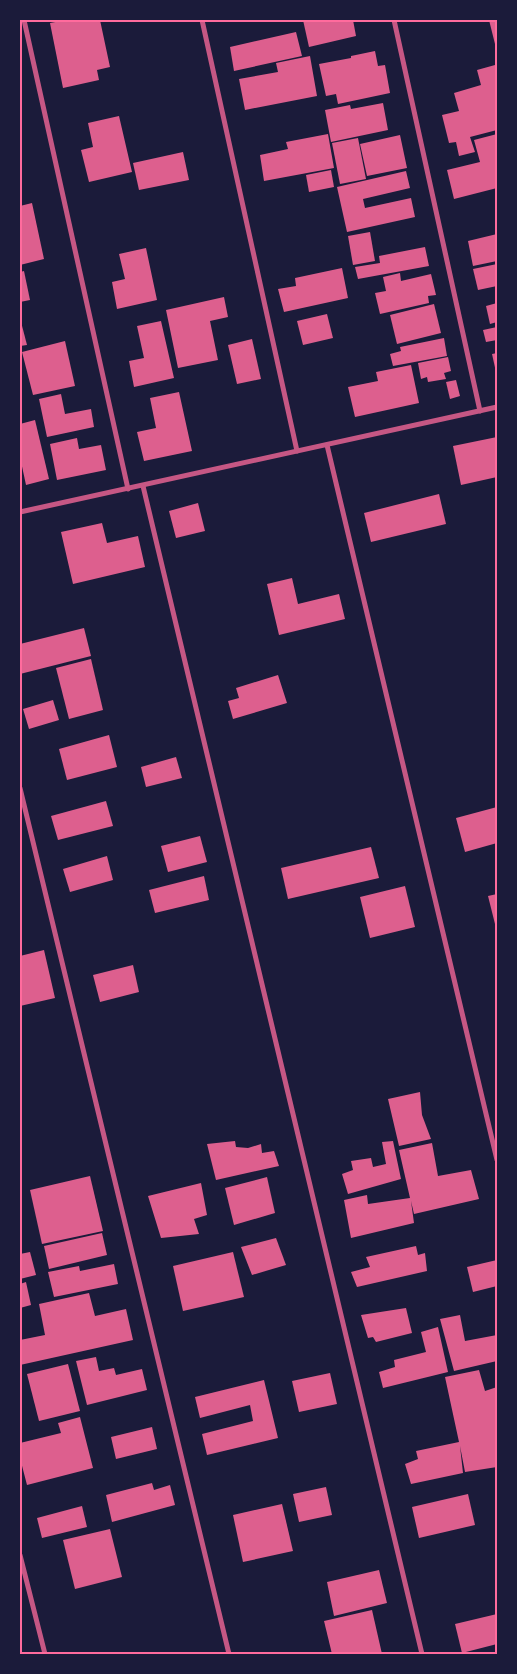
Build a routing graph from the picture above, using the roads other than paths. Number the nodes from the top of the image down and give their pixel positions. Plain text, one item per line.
1 (24, 20) edge
2 (202, 20) edge
3 (394, 20) edge
4 (497, 407) edge
5 (480, 411) junction
6 (327, 445) junction
7 (297, 451) junction
8 (143, 486) junction
9 (128, 489) junction
10 (20, 512) edge
11 (20, 788) edge
12 (497, 1160) edge
13 (20, 1555) edge
14 (44, 1654) edge
15 (229, 1654) edge
16 (422, 1654) edge

1 - 9 street
2 - 7 street
3 - 5 street
4 - 5 street
5 - 6 street
6 - 7 street
6 - 12 street
7 - 8 street
8 - 9 street
8 - 16 street
9 - 10 street
11 - 15 street
13 - 14 street

